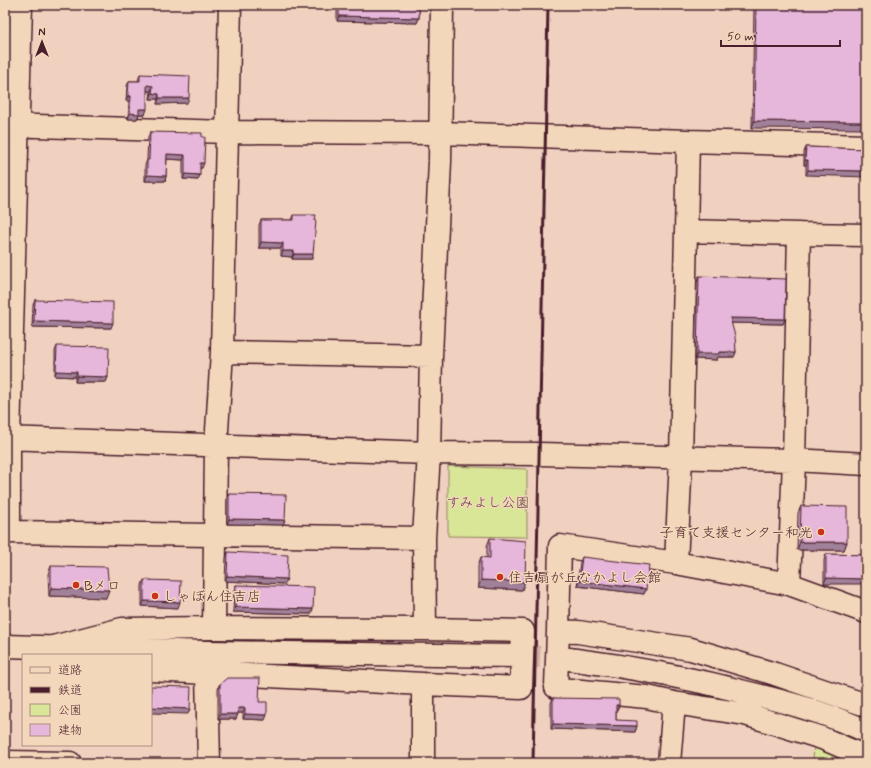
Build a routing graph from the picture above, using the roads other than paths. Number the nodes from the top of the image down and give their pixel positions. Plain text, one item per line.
1 (21, 5) edge
2 (230, 5) edge
3 (442, 5) edge
4 (11, 125) edge
5 (227, 132) junction
6 (440, 133) junction
7 (688, 141) junction
8 (866, 146) edge
9 (686, 231) junction
10 (799, 234) junction
11 (866, 235) edge
12 (222, 352) junction
13 (431, 356) junction
14 (7, 438) edge
15 (216, 446) junction
16 (429, 453) junction
17 (681, 458) junction
18 (794, 460) junction
19 (866, 464) edge
20 (215, 535) junction
21 (424, 538) junction
22 (676, 563) junction
23 (789, 584) junction
24 (866, 612) edge
25 (214, 628) junction
26 (425, 629) junction
27 (558, 631) junction
28 (5, 646) edge
29 (53, 647) junction
30 (71, 654) edge
31 (518, 656) tunnel mouth
32 (569, 659) tunnel mouth
33 (152, 670) edge
34 (207, 672) junction
35 (424, 684) junction
36 (674, 703) junction
37 (866, 705) edge
38 (866, 731) edge
39 (866, 757) edge
40 (5, 762) edge
41 (70, 763) edge
42 (209, 763) edge
43 (423, 763) edge
44 (669, 763) edge

1 - 4 street
2 - 5 street
3 - 6 street
4 - 5 street
4 - 14 street
5 - 6 street
5 - 12 street
6 - 7 street
6 - 13 street
7 - 8 street
7 - 9 street
9 - 10 street
9 - 17 street
10 - 11 street
10 - 18 street
12 - 13 street
12 - 15 street
13 - 16 street
14 - 15 street
14 - 20 street
15 - 16 street
15 - 20 street
16 - 17 street
16 - 21 street
17 - 18 street
17 - 22 street
18 - 19 street
18 - 23 street
20 - 21 street
20 - 25 street
21 - 26 street
22 - 23 street
22 - 27 street
23 - 24 street
25 - 26 street
25 - 29 street
26 - 35 street
27 - 36 street
27 - 37 street
28 - 29 street
29 - 30 street
29 - 31 street
32 - 38 street
33 - 34 street
34 - 35 street
34 - 42 street
35 - 43 street
36 - 39 street
36 - 44 street
40 - 41 street

